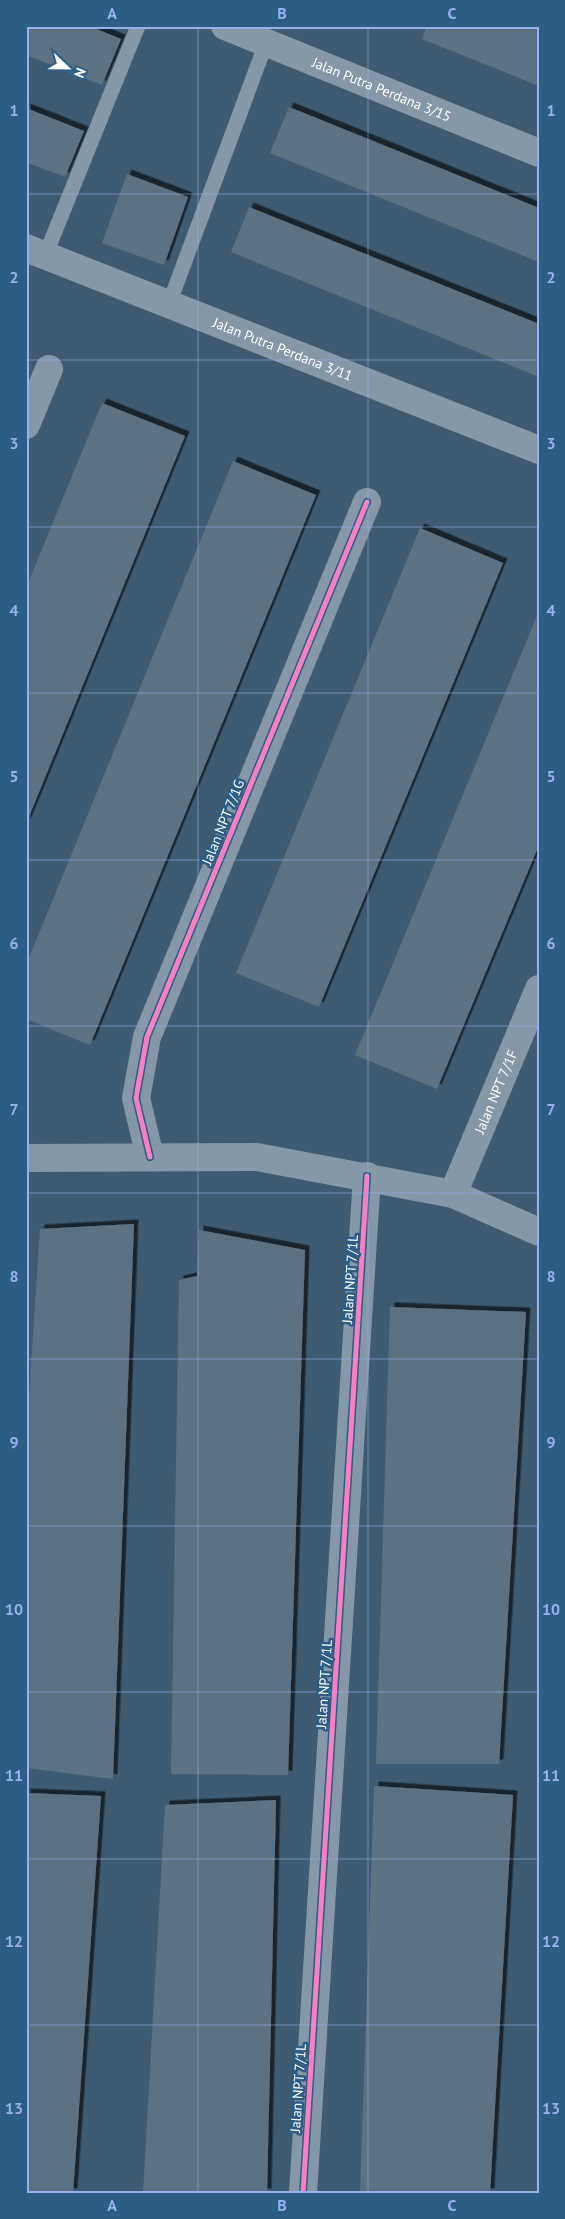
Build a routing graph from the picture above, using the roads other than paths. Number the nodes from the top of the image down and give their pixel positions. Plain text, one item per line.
1 (138, 26) edge
2 (248, 32) edge
3 (539, 153) edge
4 (36, 252) edge
5 (169, 304) junction
6 (49, 369) dead end
7 (26, 425) edge
8 (537, 444) edge
9 (367, 502) dead end
10 (539, 989) edge
11 (29, 1156) edge
12 (150, 1157) junction
13 (367, 1176) junction
14 (453, 1194) junction
15 (539, 1232) edge
16 (303, 2193) edge

1 - 4 lane
2 - 3 street, Jalan Putra Perdana 3/15
2 - 5 lane
4 - 5 street, Jalan Putra Perdana 3/11
5 - 8 street, Jalan Putra Perdana 3/11
6 - 7 street
9 - 12 street, Jalan NPT 7/1G
10 - 14 street, Jalan NPT 7/1F
11 - 12 street
12 - 13 street
13 - 14 street
13 - 16 street, Jalan NPT 7/1L
14 - 15 street

